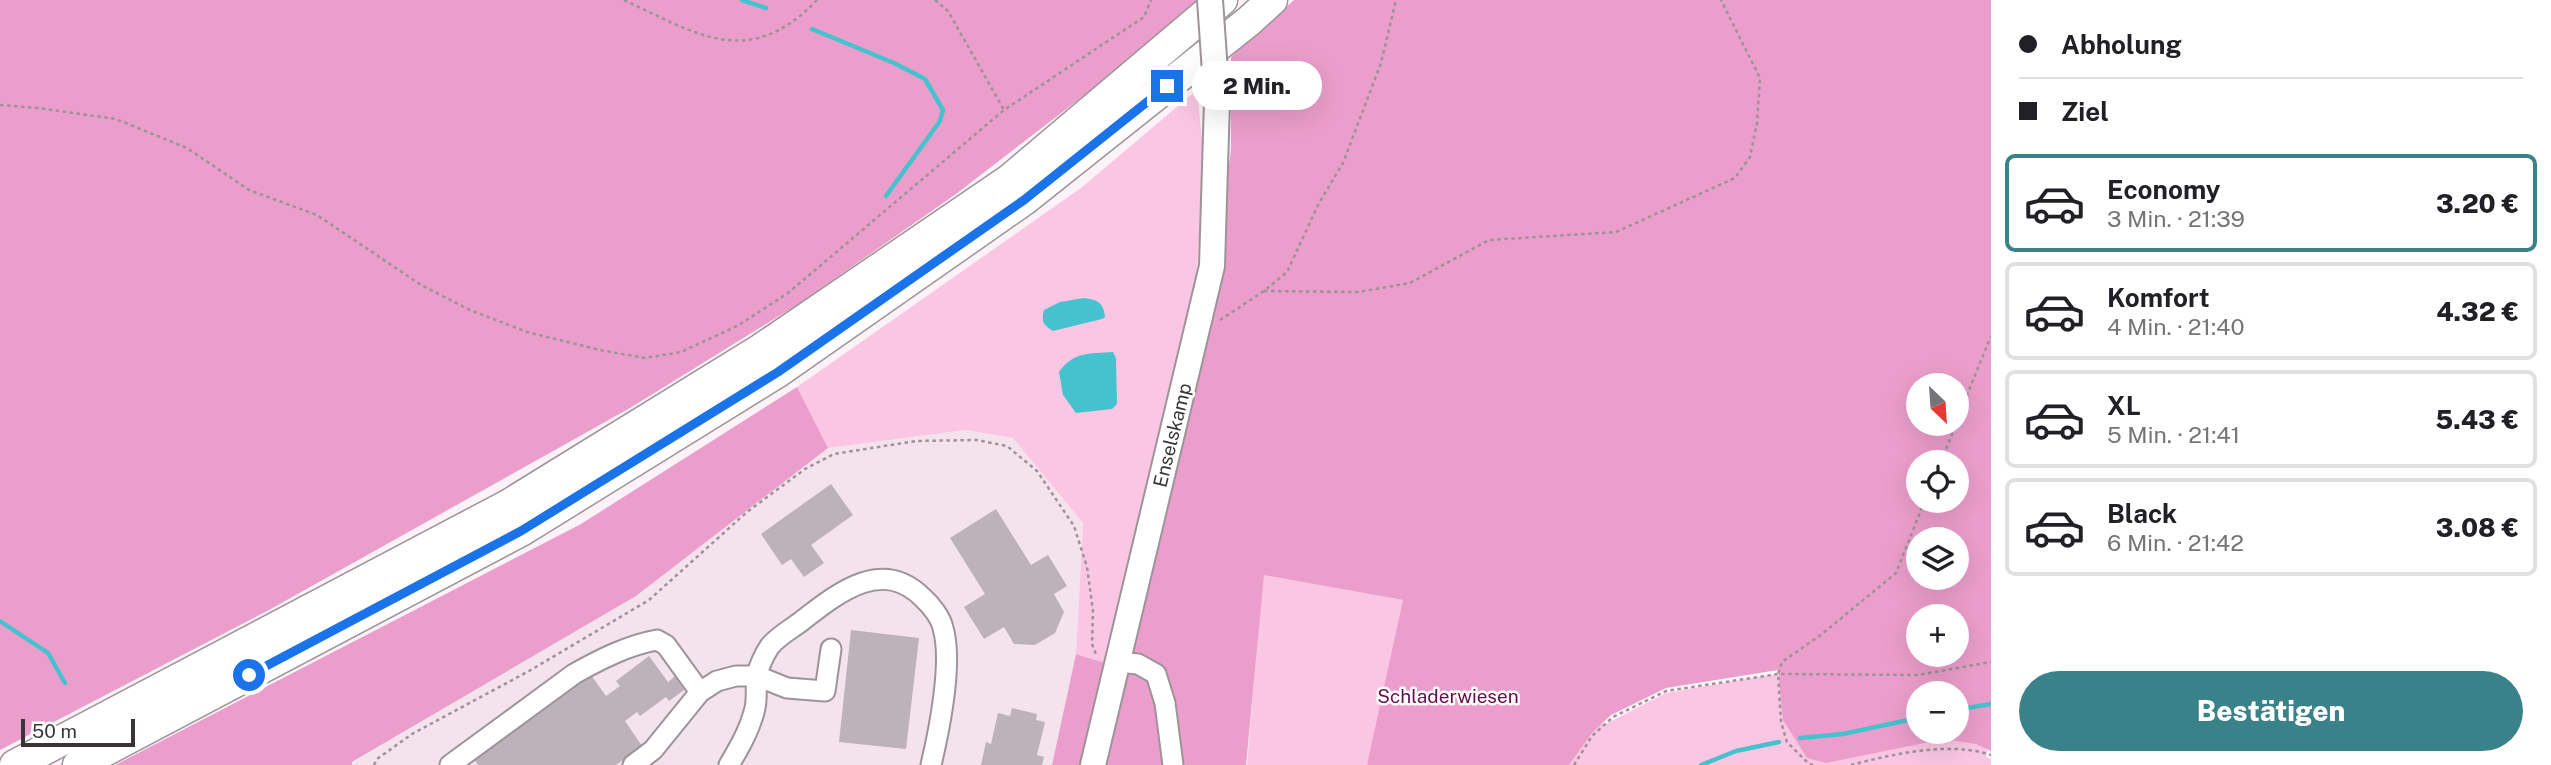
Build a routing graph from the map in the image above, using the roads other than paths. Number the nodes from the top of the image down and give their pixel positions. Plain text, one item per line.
1 (1210, 0) edge
2 (1222, 0) edge
3 (1272, 0) edge
4 (831, 649) dead end
5 (1118, 662) junction
6 (757, 676) junction
7 (700, 692) junction
8 (15, 765) edge
9 (78, 765) edge
10 (450, 765) edge
11 (633, 765) edge
12 (729, 765) edge
13 (931, 765) edge
14 (1093, 765) edge
15 (1174, 765) edge

1 - 5 main road, Enselskamp, bridge
2 - 8 highway
3 - 9 highway
4 - 6 street
5 - 14 main road, Enselskamp
5 - 15 street
6 - 7 street
6 - 12 street
6 - 13 street
7 - 10 street
7 - 11 street

